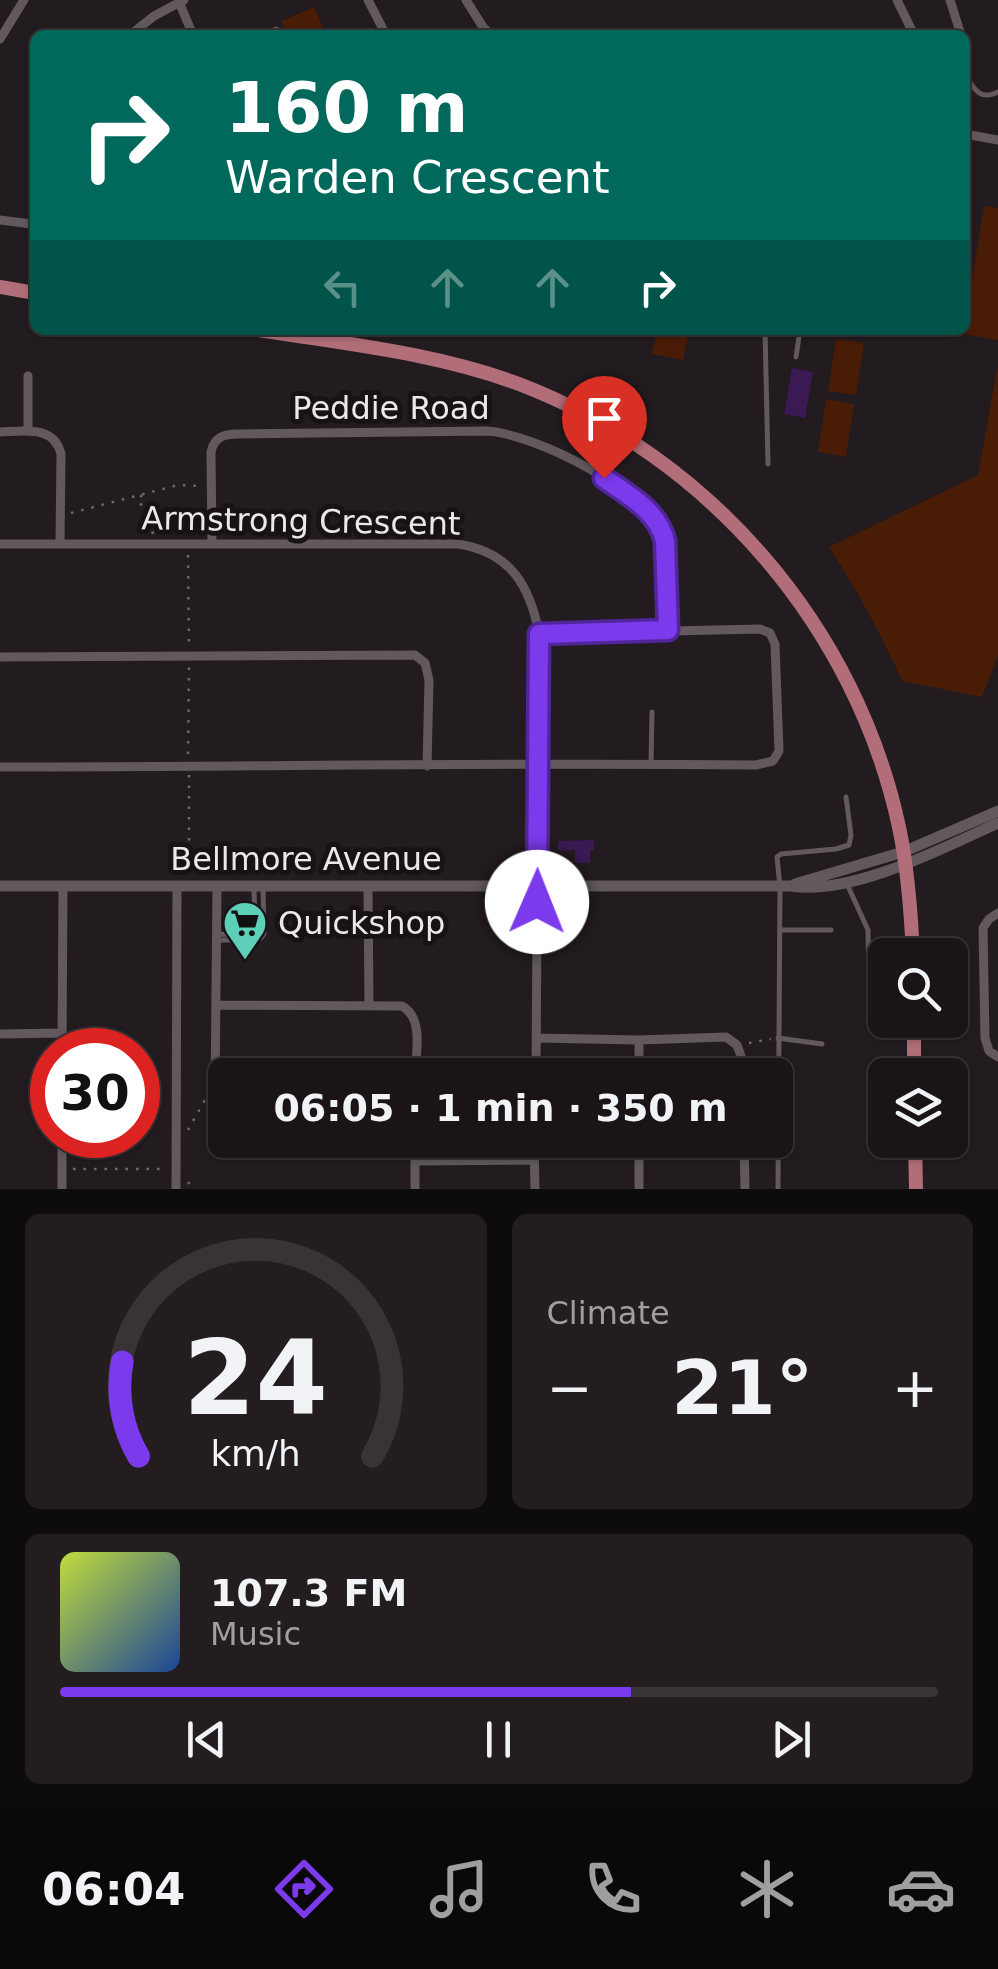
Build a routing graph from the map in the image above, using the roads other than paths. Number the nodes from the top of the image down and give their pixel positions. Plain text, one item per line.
1 (24, 0) edge
2 (368, 0) edge
3 (466, 0) edge
4 (897, 0) edge
5 (950, 0) edge
6 (182, 1) edge
7 (136, 30) edge
8 (192, 30) edge
9 (383, 30) edge
10 (487, 30) edge
11 (912, 30) edge
12 (959, 30) edge
13 (1, 34) edge
14 (970, 82) edge
15 (998, 92) edge
16 (970, 135) edge
17 (998, 140) edge
18 (0, 220) edge
19 (30, 221) edge
20 (0, 288) edge
21 (30, 292) edge
22 (290, 335) edge
23 (765, 335) edge
24 (799, 335) edge
25 (796, 356) dead end
26 (28, 376) dead end
27 (28, 431) junction
28 (0, 432) edge
29 (768, 464) dead end
30 (60, 542) junction
31 (212, 543) junction
32 (0, 544) edge
33 (668, 630) junction
34 (539, 634) junction
35 (0, 657) edge
36 (652, 712) dead end
37 (538, 762) junction
38 (651, 764) junction
39 (427, 766) junction
40 (0, 767) edge
41 (846, 797) dead end
42 (998, 811) edge
43 (998, 824) edge
44 (904, 858) junction
45 (846, 882) junction
46 (0, 886) edge
47 (62, 886) junction
48 (259, 886) junction
49 (368, 886) junction
50 (786, 886) junction
51 (177, 887) junction
52 (217, 887) junction
53 (537, 887) junction
54 (998, 913) edge
55 (255, 921) dead end
56 (780, 930) junction
57 (830, 930) dead end
58 (255, 934) dead end
59 (217, 937) junction
60 (868, 938) edge
61 (911, 938) edge
62 (217, 1005) junction
63 (370, 1006) junction
64 (62, 1028) edge
65 (0, 1034) edge
66 (30, 1034) edge
67 (536, 1038) junction
68 (778, 1038) junction
69 (639, 1040) junction
70 (822, 1044) dead end
71 (998, 1057) edge
72 (216, 1058) edge
73 (415, 1058) edge
74 (536, 1058) edge
75 (639, 1058) edge
76 (741, 1058) edge
77 (62, 1158) edge
78 (639, 1158) edge
79 (744, 1158) edge
80 (915, 1158) edge
81 (534, 1160) joint
82 (415, 1161) joint
83 (62, 1189) edge
84 (176, 1189) edge
85 (415, 1189) edge
86 (534, 1189) edge
87 (639, 1189) edge
88 (745, 1189) edge
89 (778, 1189) edge
90 (916, 1189) edge

1 - 13 street
2 - 9 street
3 - 10 street
4 - 11 street
5 - 12 street
6 - 7 street
6 - 8 street
14 - 15 lane
16 - 17 street
18 - 19 street
20 - 21 main road
22 - 44 main road
23 - 29 lane
24 - 25 lane
26 - 27 street
27 - 28 street
27 - 30 street
30 - 31 street, Armstrong Crescent
30 - 32 street, Armstrong Crescent
31 - 33 street, Peddie Road
31 - 34 street, Armstrong Crescent
33 - 34 street
33 - 38 street
34 - 37 street, Armstrong Crescent
35 - 39 street
36 - 38 lane
37 - 38 street
37 - 39 street
37 - 53 street, Armstrong Crescent
39 - 40 street
41 - 50 lane
42 - 44 street
43 - 44 street
44 - 45 street, Bellmore Avenue
44 - 50 street, Bellmore Avenue
44 - 61 main road
45 - 50 street, Bellmore Avenue
45 - 60 lane
46 - 47 street, Bellmore Avenue
47 - 51 street, Bellmore Avenue
47 - 64 street
48 - 49 street, Bellmore Avenue
48 - 52 street, Bellmore Avenue
48 - 55 lane
48 - 59 lane
49 - 53 street, Bellmore Avenue
49 - 63 street
50 - 53 street, Bellmore Avenue
50 - 56 lane
51 - 52 street, Bellmore Avenue
51 - 84 street
52 - 59 street
53 - 67 street, Armstrong Crescent
54 - 71 street
56 - 57 lane
56 - 68 lane
58 - 59 lane
59 - 62 street
62 - 63 street
62 - 72 street
63 - 73 street
65 - 66 street
67 - 69 street
67 - 74 street, Armstrong Crescent
68 - 70 lane
68 - 89 lane
69 - 75 street
69 - 76 street
77 - 83 street
78 - 87 street
79 - 88 street
80 - 90 main road
81 - 82 street
81 - 86 street
82 - 85 street

